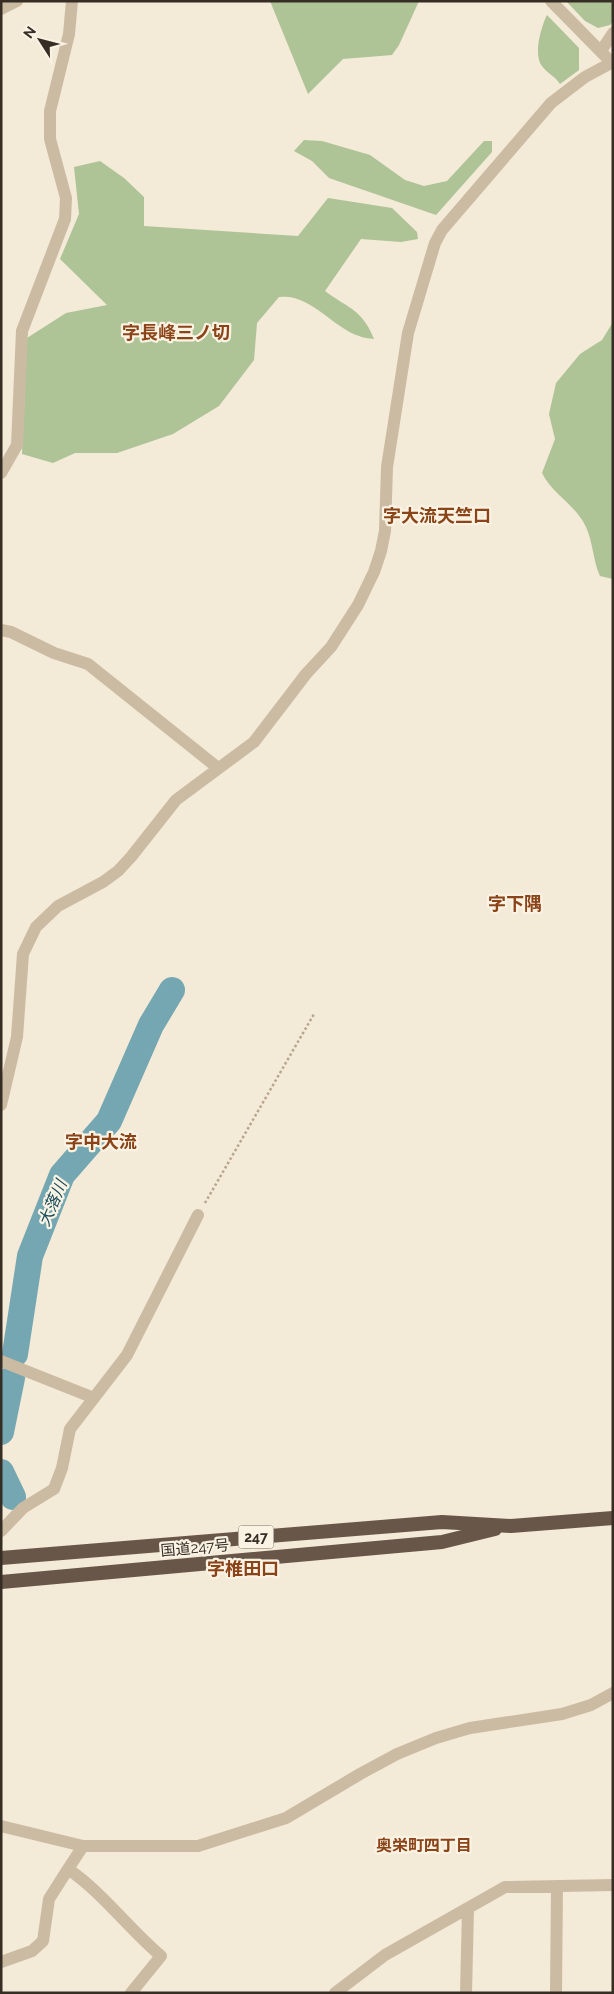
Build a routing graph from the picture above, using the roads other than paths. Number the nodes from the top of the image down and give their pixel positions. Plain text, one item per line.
1 (16, 1) edge
2 (72, 1) edge
3 (551, 1) edge
4 (1, 9) edge
5 (613, 33) edge
6 (601, 51) junction
7 (612, 64) edge
8 (1, 473) edge
9 (1, 630) edge
10 (218, 768) junction
11 (1, 1105) edge
12 (198, 1215) road end
13 (1, 1361) edge
14 (94, 1398) junction
15 (613, 1518) edge
16 (511, 1526) junction
17 (1, 1531) edge
18 (1, 1558) edge
19 (1, 1582) edge
20 (613, 1694) edge
21 (1, 1826) edge
22 (83, 1846) junction
23 (68, 1869) junction
24 (613, 1885) edge
25 (557, 1886) junction
26 (468, 1909) junction
27 (1, 1962) edge
28 (132, 1993) edge
29 (335, 1993) edge
30 (466, 1993) edge
31 (556, 1993) edge

1 - 4 street
2 - 8 street
3 - 6 street
5 - 6 street
6 - 7 street
7 - 10 street
9 - 10 street
10 - 11 street
12 - 14 street
13 - 14 street
14 - 17 street
15 - 16 highway, 国道247号 / 247
16 - 18 highway, 国道247号 / 247
16 - 19 highway, 国道247号 / 247
20 - 22 street
21 - 22 street
22 - 23 street
23 - 27 street
23 - 28 street
24 - 25 street
25 - 26 street
25 - 31 street
26 - 29 street
26 - 30 street

